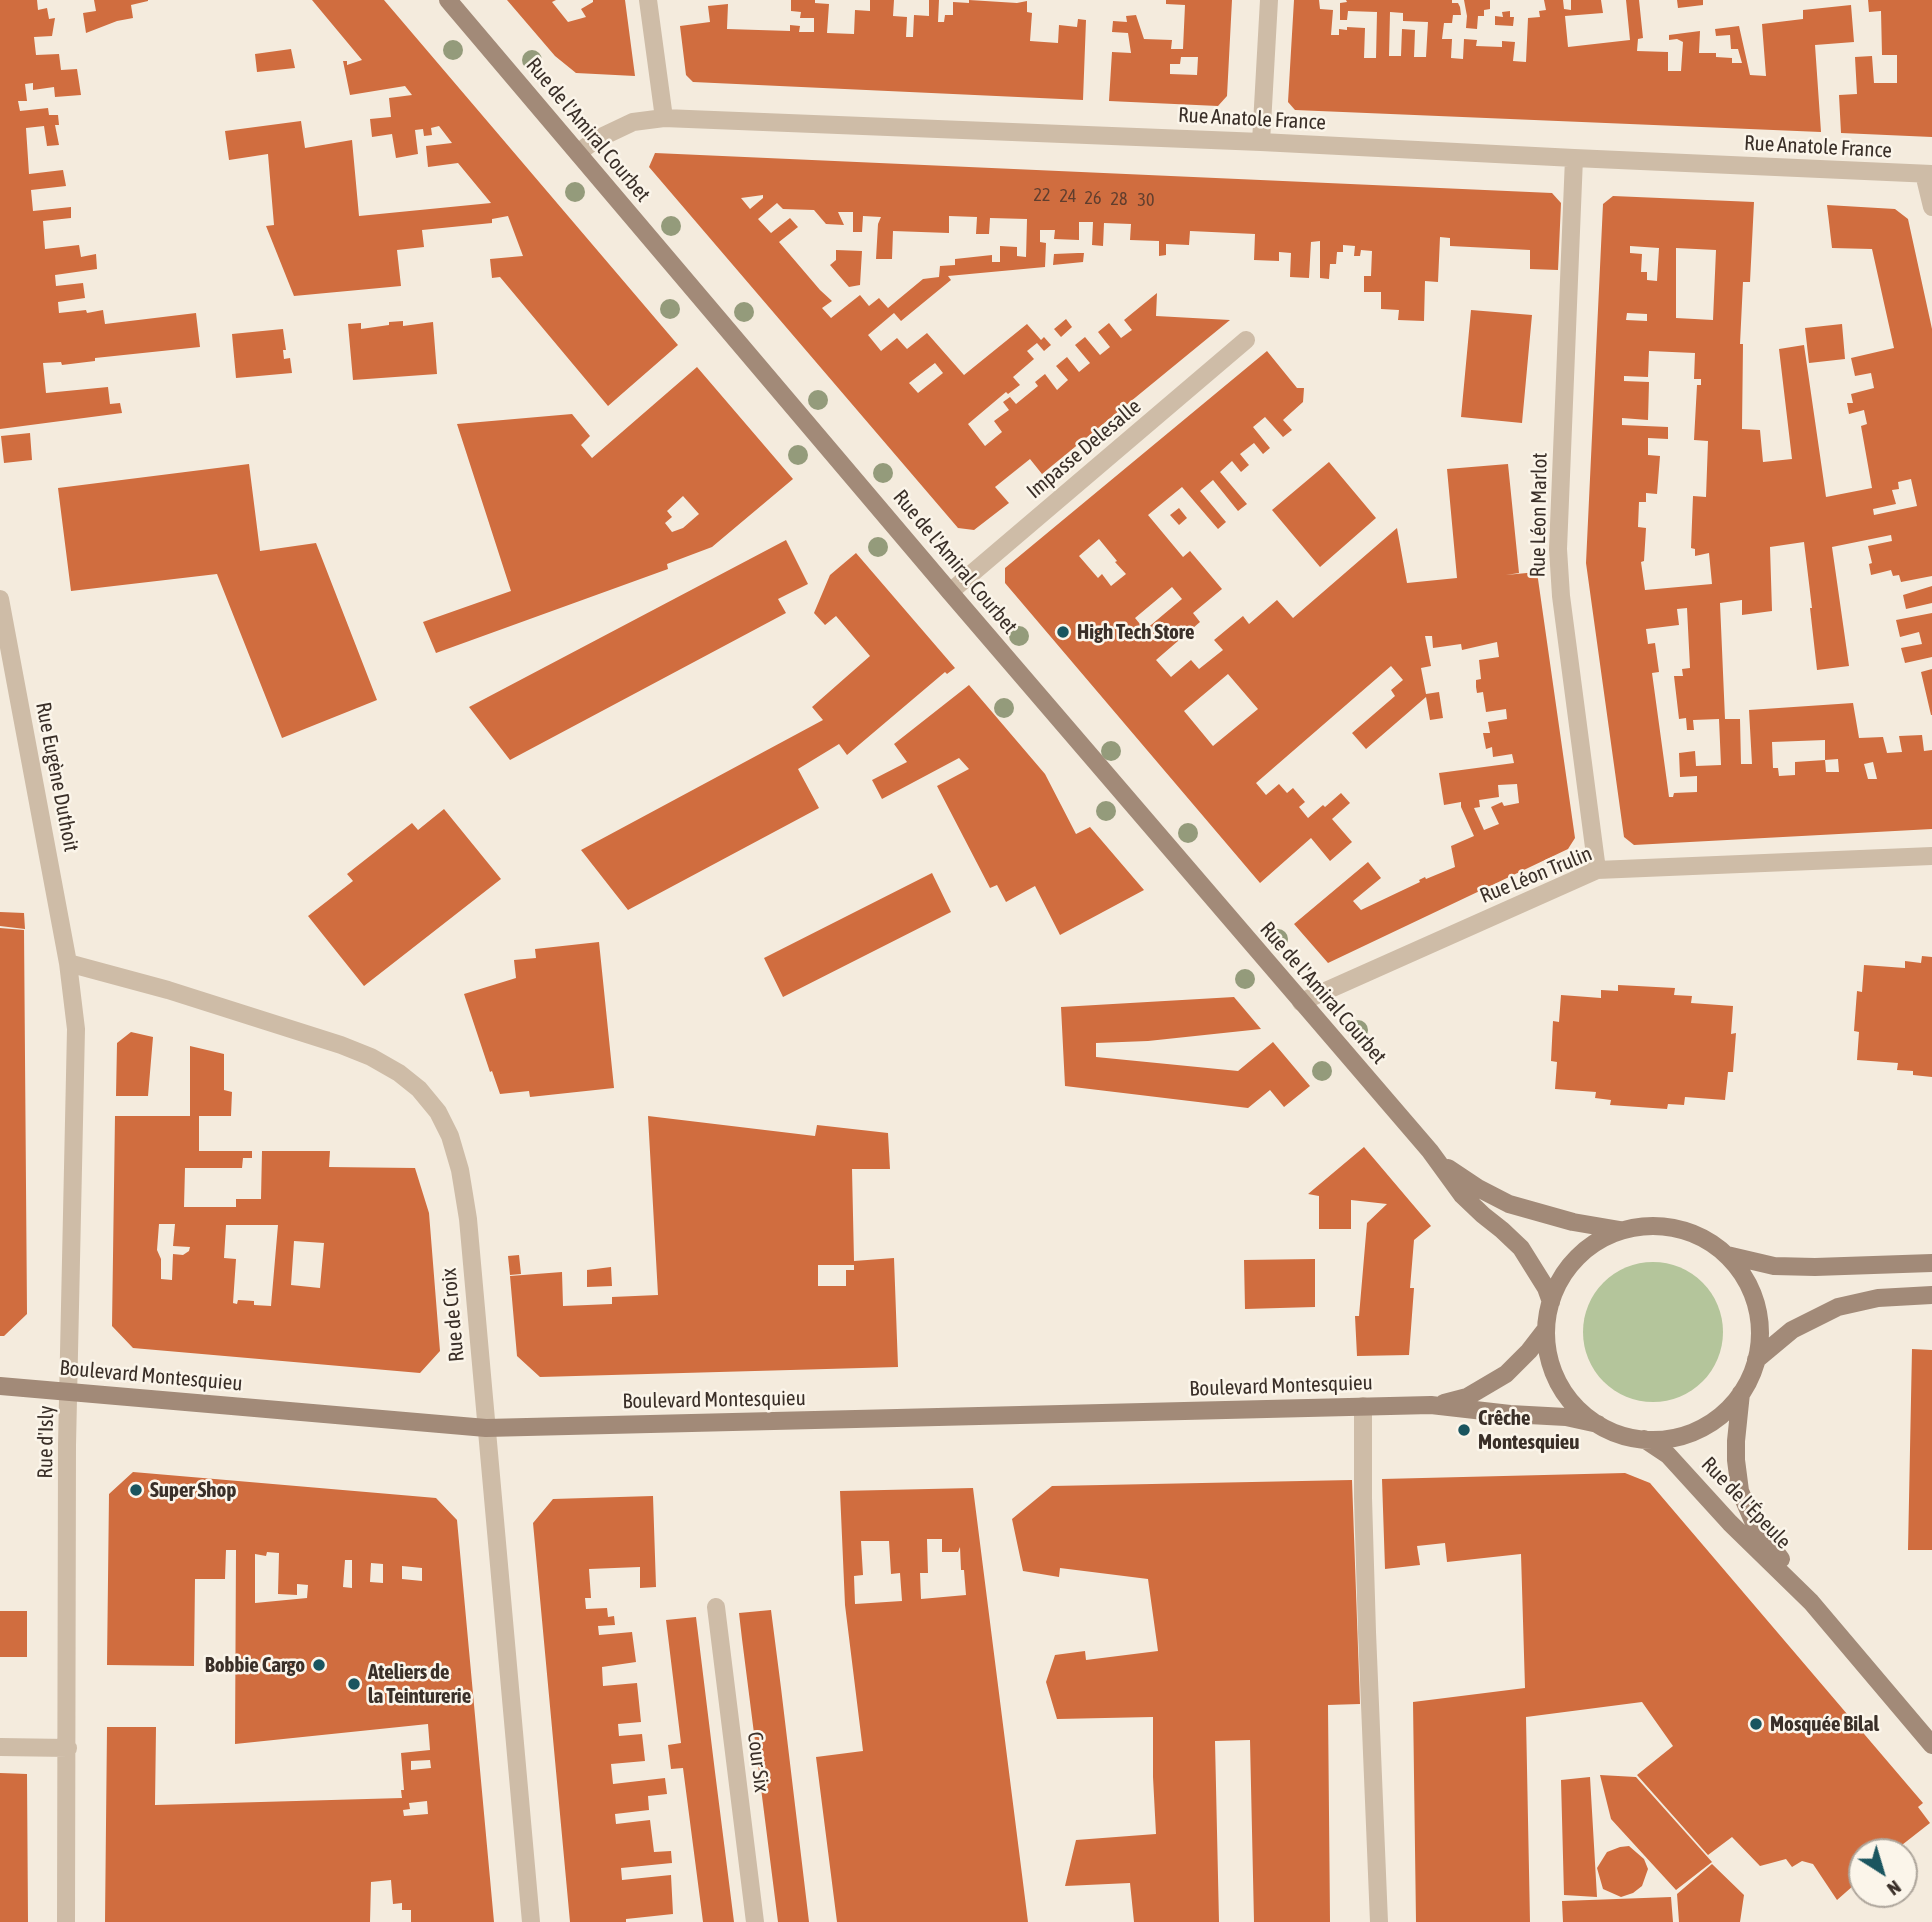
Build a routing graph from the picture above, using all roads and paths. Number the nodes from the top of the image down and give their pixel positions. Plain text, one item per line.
1 (448, 0) edge
2 (648, 0) edge
3 (1269, 0) edge
4 (664, 118) junction
5 (1261, 142) junction
6 (578, 153) junction
7 (1574, 158) junction
8 (1928, 174) edge
9 (1932, 207) edge
10 (1247, 340) dead end
11 (950, 592) junction
12 (0, 599) edge
13 (1932, 856) edge
14 (1597, 870) junction
15 (68, 963) junction
16 (1301, 1002) junction
17 (1430, 1152) junction
18 (1621, 1230) junction
19 (1727, 1255) junction
20 (1932, 1263) edge
21 (1932, 1295) edge
22 (1551, 1302) junction
23 (1546, 1329) junction
24 (1756, 1360) junction
25 (0, 1386) edge
26 (70, 1392) junction
27 (1741, 1392) junction
28 (1431, 1405) junction
29 (1363, 1406) junction
30 (1598, 1424) junction
31 (486, 1428) junction
32 (1644, 1439) junction
33 (1811, 1602) junction
34 (716, 1607) dead end
35 (1932, 1745) edge
36 (0, 1747) edge
37 (68, 1748) junction
38 (66, 1922) edge
39 (530, 1922) edge
40 (755, 1922) edge
41 (1379, 1922) edge

1 - 6 main road, Rue de l'Amiral Courbet
2 - 4 street
3 - 5 street
4 - 5 street, Rue Anatole France
4 - 6 street, Rue Anatole France
5 - 7 street, Rue Anatole France
6 - 11 main road, Rue de l'Amiral Courbet
7 - 8 street, Rue Anatole France
7 - 14 street, Rue Léon Marlot
8 - 9 street
10 - 11 street, Impasse Delesalle
11 - 16 main road, Rue de l'Amiral Courbet
12 - 15 street, Rue Eugène Duthoit
13 - 14 street, Rue Léon Trulin
14 - 16 street, Rue Léon Trulin
15 - 26 street, Rue d'Isly
15 - 31 street, Rue de Croix
16 - 17 main road, Rue de l'Amiral Courbet
17 - 18 main road, Rue de l'Amiral Courbet
17 - 22 main road, Rue de l'Amiral Courbet
18 - 19 main road
18 - 22 main road
19 - 20 main road
19 - 24 main road
21 - 24 main road
22 - 23 main road
23 - 28 main road, Boulevard Montesquieu
23 - 30 main road
24 - 27 main road
25 - 26 main road, Boulevard Montesquieu
26 - 31 main road, Boulevard Montesquieu
26 - 37 street, Rue d'Isly
27 - 32 main road
27 - 33 main road, Rue de l'Épeule
28 - 29 main road, Boulevard Montesquieu
28 - 30 main road, Boulevard Montesquieu
29 - 31 main road, Boulevard Montesquieu
29 - 41 street
30 - 32 main road
31 - 39 street, Rue de Croix
32 - 33 main road, Rue de l'Épeule
33 - 35 main road, Rue de l'Épeule
34 - 40 street, Cour Six
36 - 37 street
37 - 38 street, Rue d'Isly

